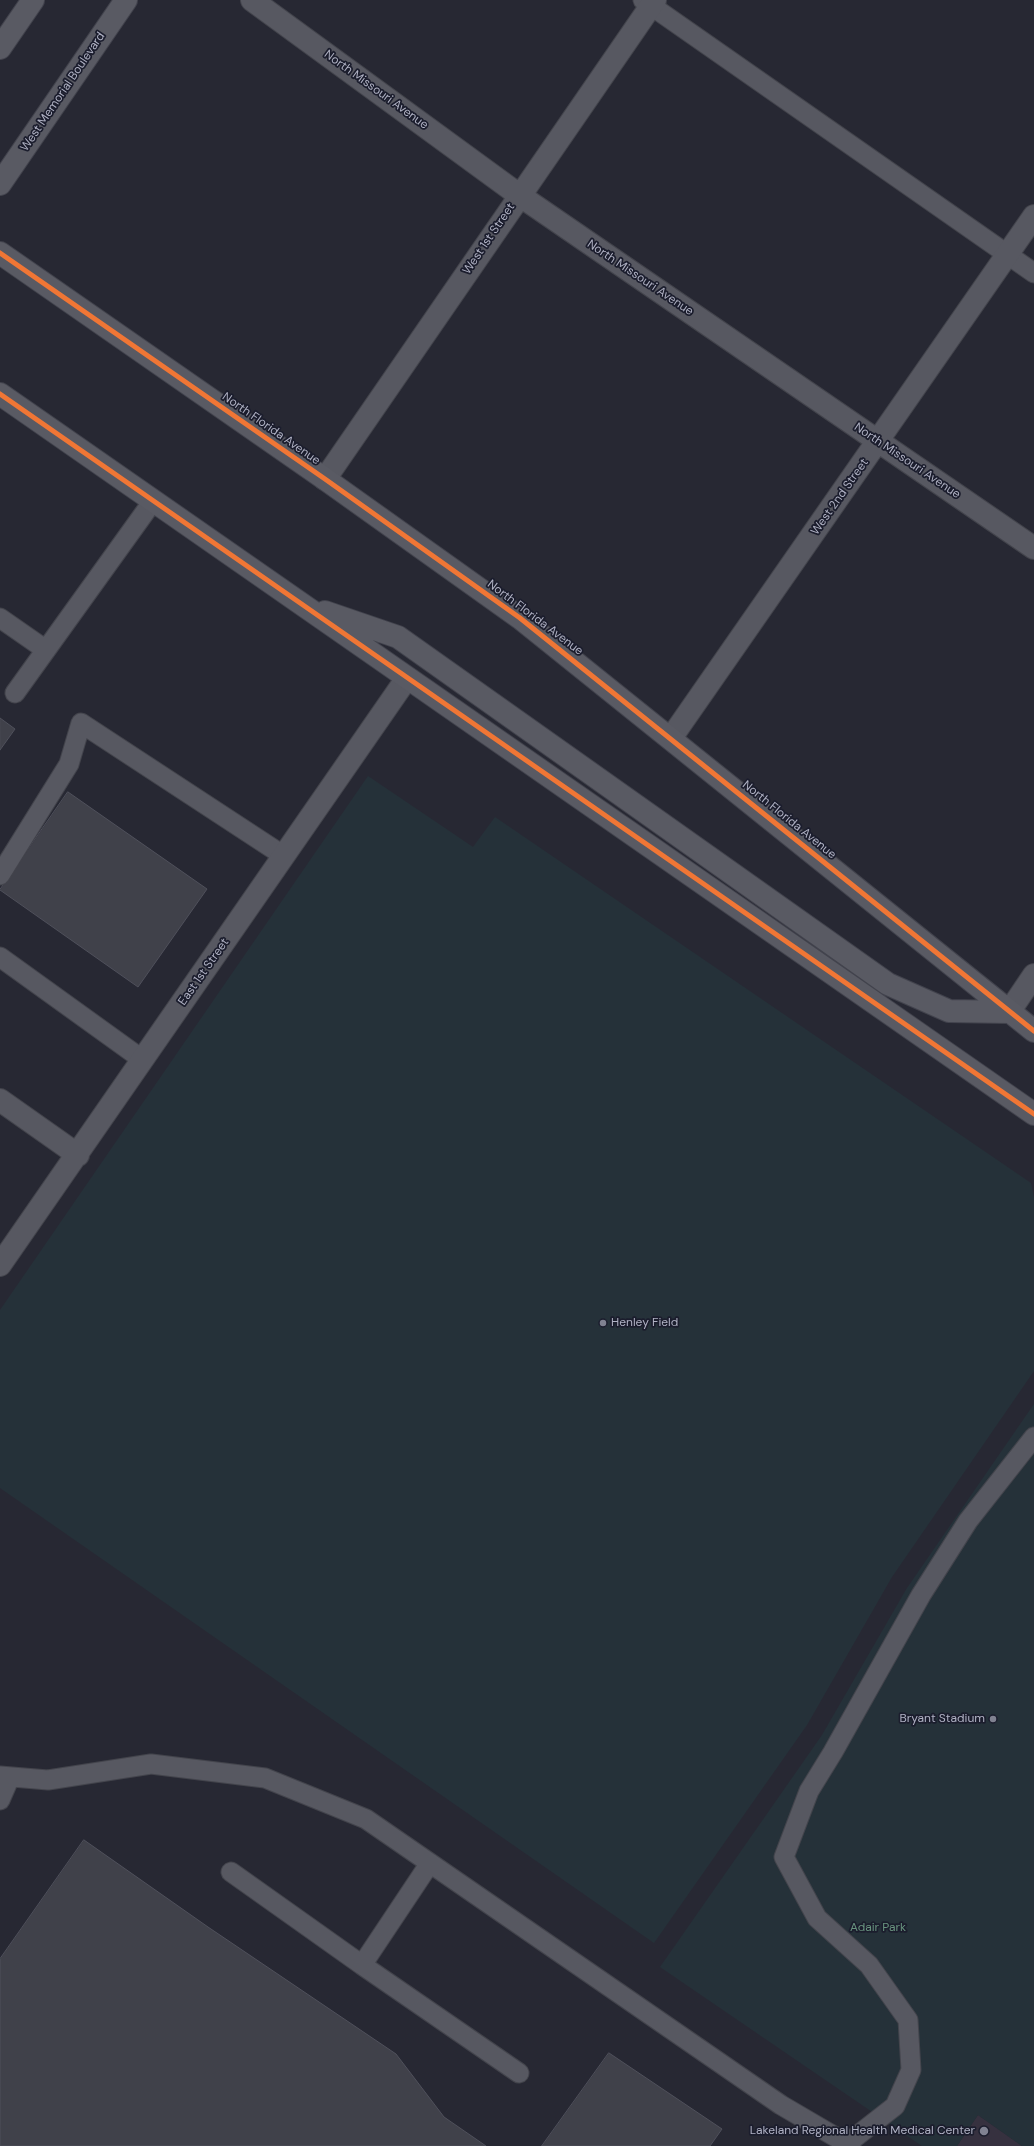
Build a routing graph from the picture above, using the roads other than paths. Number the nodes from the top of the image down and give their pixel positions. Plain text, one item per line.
1 (33, 0) edge
2 (126, 0) edge
3 (252, 0) edge
4 (650, 2) edge
5 (0, 48) edge
6 (0, 184) edge
7 (520, 195) junction
8 (1034, 216) edge
9 (0, 253) edge
10 (1008, 254) junction
11 (1034, 273) edge
12 (0, 394) edge
13 (879, 442) junction
14 (325, 479) junction
15 (153, 500) junction
16 (1034, 548) edge
17 (300, 603) junction
18 (0, 618) edge
19 (46, 650) junction
20 (407, 678) junction
21 (15, 693) dead end
22 (671, 738) junction
23 (284, 856) junction
24 (0, 875) edge
25 (0, 958) edge
26 (1034, 975) edge
27 (1009, 1012) junction
28 (1034, 1031) edge
29 (143, 1060) junction
30 (0, 1100) edge
31 (1034, 1114) edge
32 (78, 1155) junction
33 (0, 1264) edge
34 (1034, 1437) edge
35 (5, 1776) edge
36 (0, 1800) edge
37 (430, 1863) junction
38 (230, 1872) dead end
39 (362, 1965) junction
40 (518, 2073) dead end
41 (847, 2145) edge

1 - 5 main road
2 - 6 main road, West Memorial Boulevard
3 - 7 street, North Missouri Avenue
4 - 7 street, West 1st Street
4 - 10 lane
7 - 13 street, North Missouri Avenue
7 - 14 street, West 1st Street
8 - 10 street, West 2nd Street
9 - 14 main road, North Florida Avenue
10 - 11 lane
10 - 13 street, West 2nd Street
12 - 15 main road
13 - 16 street, North Missouri Avenue
13 - 22 street, West 2nd Street
14 - 22 main road, North Florida Avenue
15 - 17 main road
15 - 19 lane
17 - 20 main road
17 - 27 main road
18 - 19 lane
19 - 21 lane
20 - 23 street, East 1st Street
20 - 31 main road
22 - 27 main road, North Florida Avenue
23 - 24 lane
23 - 29 street, East 1st Street
25 - 29 lane
26 - 27 street
27 - 28 main road, North Florida Avenue
29 - 32 street, East 1st Street
30 - 32 street
32 - 33 street, East 1st Street
34 - 41 lane
35 - 36 lane
35 - 37 lane
37 - 39 lane
37 - 41 lane
38 - 39 lane
39 - 40 lane

